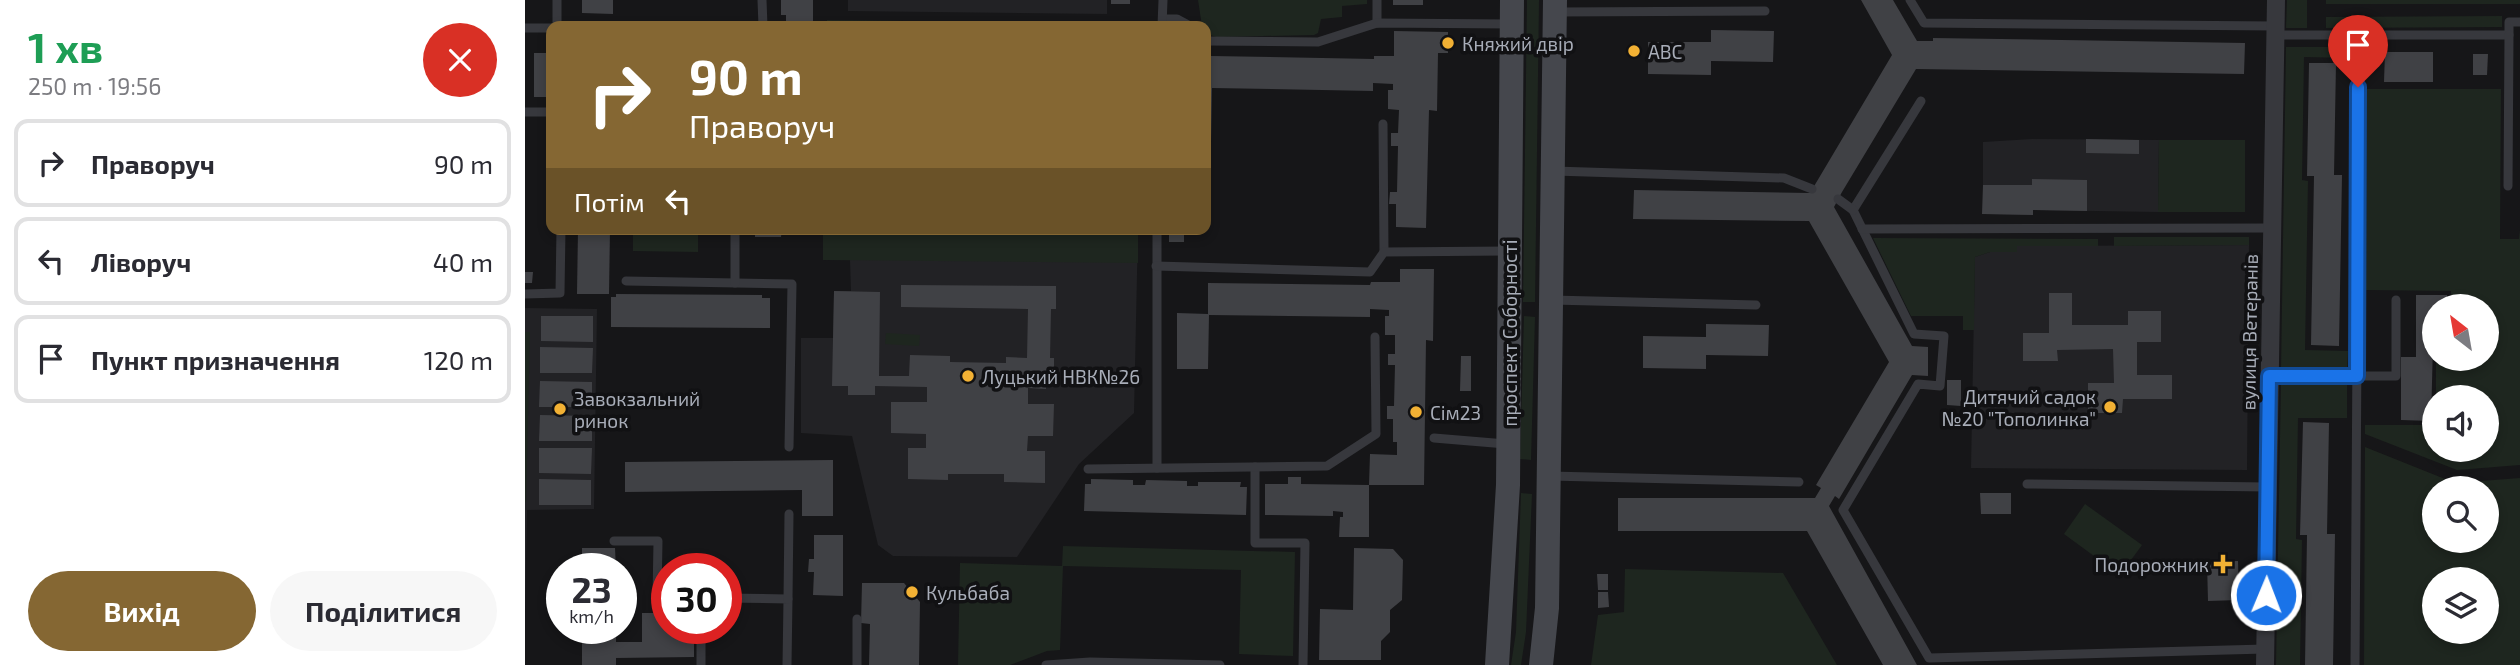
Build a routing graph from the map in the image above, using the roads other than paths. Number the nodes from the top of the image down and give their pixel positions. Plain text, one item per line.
1 (557, 0) edge
2 (762, 0) edge
3 (1163, 0) edge
4 (1377, 0) edge
5 (1910, 0) edge
6 (2276, 0) edge
7 (1555, 6) edge
8 (1765, 11) dead end
9 (1512, 12) edge
10 (557, 21) edge
11 (762, 21) edge
12 (1163, 21) edge
13 (2520, 22) edge
14 (1377, 23) junction
15 (525, 28) edge
16 (546, 28) edge
17 (2275, 30) junction
18 (2359, 35) junction
19 (2509, 35) junction
20 (1211, 41) edge
21 (1921, 101) dead end
22 (525, 112) edge
23 (546, 112) edge
24 (1383, 124) dead end
25 (1552, 171) junction
26 (2508, 186) dead end
27 (1812, 189) dead end
28 (1838, 199) dead end
29 (1853, 210) junction
30 (2272, 228) junction
31 (1862, 229) junction
32 (561, 235) edge
33 (735, 235) edge
34 (1157, 235) edge
35 (1509, 251) junction
36 (1384, 252) junction
37 (1156, 266) junction
38 (626, 281) dead end
39 (735, 283) junction
40 (525, 294) edge
41 (1551, 300) junction
42 (2396, 300) dead end
43 (1756, 305) dead end
44 (1375, 337) dead end
45 (2269, 376) junction
46 (2357, 376) junction
47 (1434, 438) dead end
48 (1508, 444) junction
49 (789, 447) dead end
50 (1255, 467) junction
51 (1157, 468) junction
52 (1088, 469) dead end
53 (1548, 482) junction
54 (1799, 482) dead end
55 (2027, 484) dead end
56 (1508, 485) junction
57 (2268, 487) junction
58 (789, 514) dead end
59 (614, 541) dead end
60 (658, 553) edge
61 (742, 598) edge
62 (787, 599) junction
63 (857, 619) dead end
64 (701, 644) edge
65 (2265, 657) edge
66 (1202, 664) edge
67 (701, 665) edge
68 (787, 665) edge
69 (857, 665) edge
70 (1046, 665) edge
71 (1220, 665) edge
72 (1303, 665) edge
73 (1497, 665) edge
74 (1541, 665) edge
75 (2355, 665) edge

1 - 10 lane
2 - 11 lane
3 - 12 lane
4 - 14 lane
5 - 17 lane
6 - 17 street, вулиця Ветеранів
7 - 8 lane
7 - 25 main road, проспект Соборності
9 - 14 lane
9 - 35 main road, проспект Соборності
13 - 19 lane
14 - 20 lane
15 - 16 lane
17 - 18 lane
17 - 30 street, вулиця Ветеранів
18 - 19 lane
18 - 46 lane
19 - 26 lane
21 - 29 lane
22 - 23 lane
24 - 36 lane
25 - 27 lane
25 - 41 main road, проспект Соборності
28 - 29 lane
29 - 31 lane
30 - 31 lane
30 - 45 street, вулиця Ветеранів
31 - 65 lane
32 - 40 lane
33 - 39 lane
34 - 37 lane
35 - 36 lane
35 - 48 main road, проспект Соборності
36 - 37 lane
37 - 51 lane
38 - 39 lane
39 - 49 lane
41 - 43 lane
41 - 53 main road, проспект Соборності
42 - 46 lane
44 - 50 lane
45 - 46 lane
45 - 57 street, вулиця Ветеранів
46 - 75 lane
47 - 48 lane
48 - 56 main road, проспект Соборності
50 - 51 lane
50 - 72 lane
51 - 52 lane
53 - 54 lane
53 - 56 main road
53 - 74 main road, проспект Соборності
55 - 57 lane
56 - 73 main road, проспект Соборності
57 - 65 street, вулиця Ветеранів
58 - 62 lane
59 - 60 lane
61 - 62 lane
62 - 68 lane
63 - 69 lane
64 - 67 lane
66 - 70 lane
66 - 71 lane

